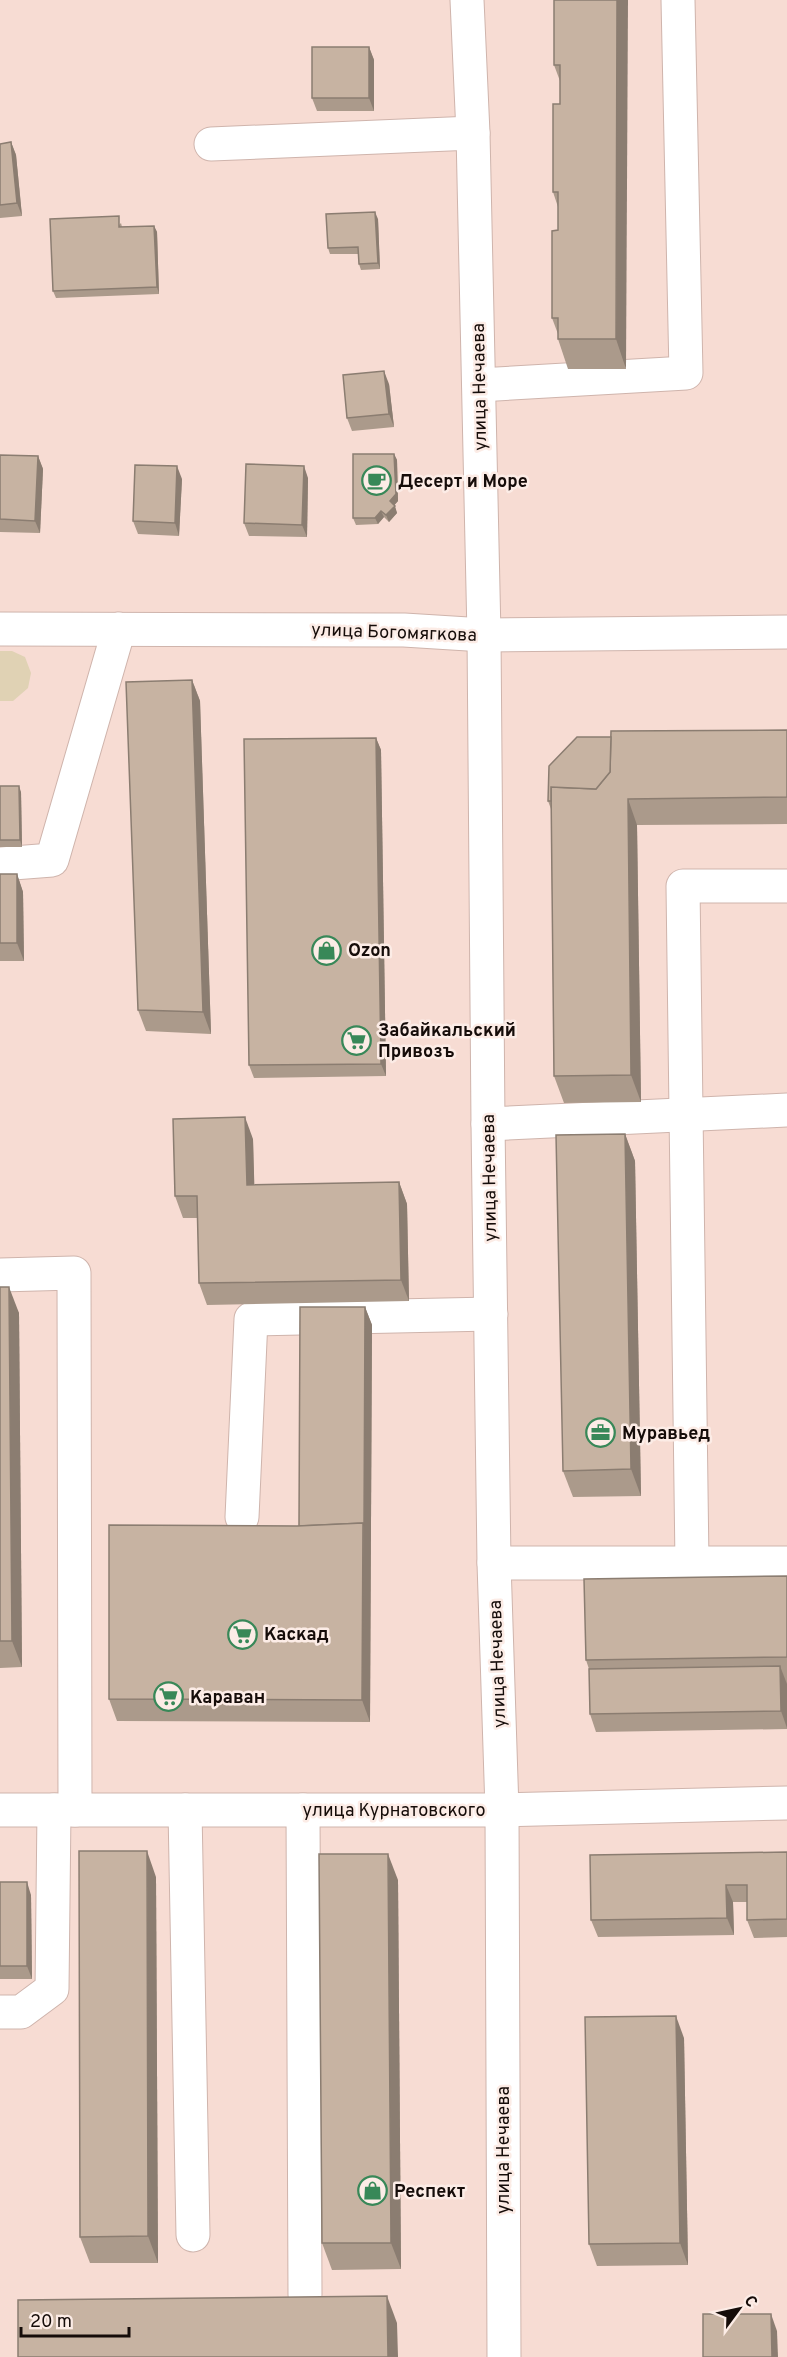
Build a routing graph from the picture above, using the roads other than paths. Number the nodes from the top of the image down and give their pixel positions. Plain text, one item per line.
1 (467, 0) edge
2 (678, 0) edge
3 (474, 134) junction
4 (211, 144) dead end
5 (479, 385) junction
6 (0, 629) edge
7 (119, 629) junction
8 (787, 632) edge
9 (484, 635) junction
10 (0, 864) edge
11 (787, 886) edge
12 (787, 1110) edge
13 (686, 1115) junction
14 (488, 1124) junction
15 (0, 1275) edge
16 (491, 1314) junction
17 (242, 1517) dead end
18 (494, 1563) junction
19 (692, 1563) junction
20 (787, 1563) edge
21 (787, 1803) edge
22 (0, 1810) edge
23 (65, 1810) junction
24 (185, 1810) junction
25 (303, 1810) junction
26 (502, 1810) junction
27 (0, 2012) edge
28 (193, 2235) dead end
29 (305, 2295) edge
30 (504, 2357) edge

1 - 3 street, улица Нечаева
2 - 5 street
3 - 4 street
3 - 5 street, улица Нечаева
5 - 9 street, улица Нечаева
6 - 7 street, улица Богомягкова
7 - 9 street, улица Богомягкова
7 - 10 street
8 - 9 street, улица Богомягкова
9 - 14 street, улица Нечаева
11 - 13 street
12 - 13 street
13 - 14 street
13 - 19 street
14 - 16 street, улица Нечаева
15 - 23 street
16 - 17 street
16 - 18 street, улица Нечаева
18 - 19 street
18 - 26 street, улица Нечаева
19 - 20 street
21 - 26 street, улица Курнатовского
22 - 23 street, улица Курнатовского
23 - 24 street, улица Курнатовского
23 - 27 street
24 - 25 street, улица Курнатовского
24 - 28 street
25 - 26 street, улица Курнатовского
25 - 29 street
26 - 30 street, улица Нечаева

